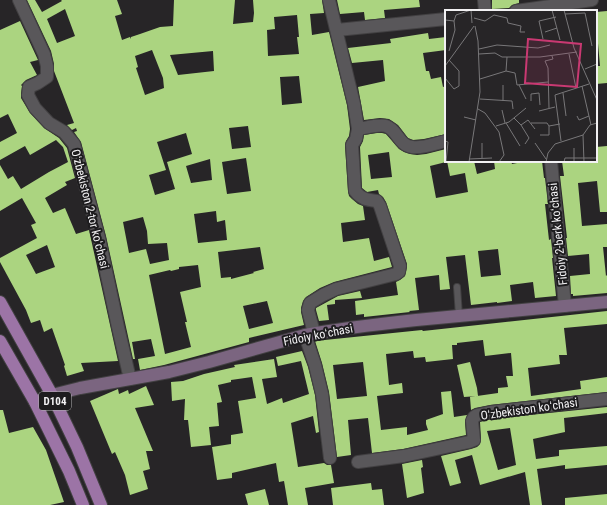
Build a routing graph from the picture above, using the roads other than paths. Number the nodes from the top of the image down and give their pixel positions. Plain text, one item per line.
1 (20, 0) edge
2 (329, 0) edge
3 (484, 0) edge
4 (592, 0) edge
5 (485, 10) edge
6 (523, 10) edge
7 (445, 19) edge
8 (337, 30) junction
9 (358, 129) junction
10 (445, 141) edge
11 (551, 162) edge
12 (457, 287) dead end
13 (0, 302) edge
14 (607, 302) edge
15 (565, 306) junction
16 (460, 316) junction
17 (310, 334) junction
18 (0, 342) edge
19 (130, 379) junction
20 (52, 394) junction
21 (607, 399) edge
22 (35, 402) junction
23 (330, 458) dead end
24 (358, 462) dead end
25 (83, 505) edge
26 (101, 505) edge

1 - 19 street, Oʻzbekiston 2-tor koʻchasi
2 - 8 street
3 - 5 street
4 - 6 street
7 - 8 street
8 - 9 street
9 - 10 street
9 - 17 street
11 - 15 street, Fidoiy 2-berk koʻchasi
12 - 16 lane
13 - 20 main road, D104
14 - 15 street, Fidoiy koʻchasi
15 - 16 street, Fidoiy koʻchasi
16 - 17 street, Fidoiy koʻchasi
17 - 19 street, Fidoiy koʻchasi
17 - 23 street
18 - 22 main road, D104
19 - 20 street, Fidoiy koʻchasi
20 - 22 street, Fidoiy koʻchasi
20 - 26 main road, D104
21 - 24 street, Oʻzbekiston koʻchasi
22 - 25 main road, D104

